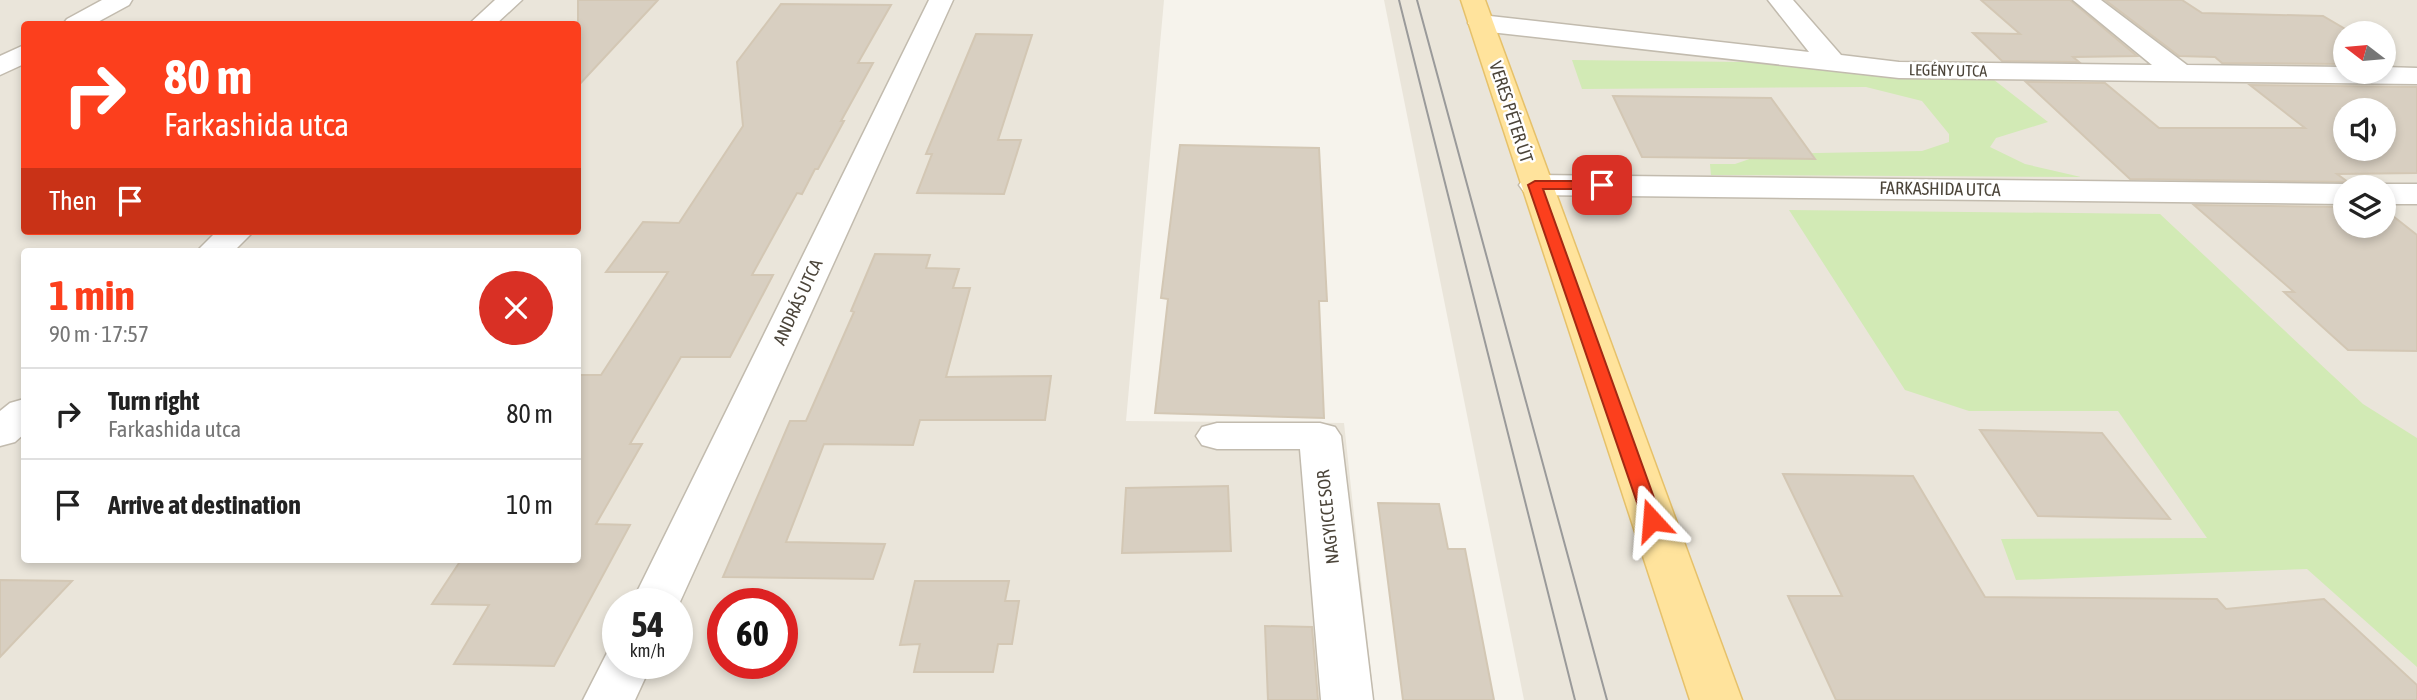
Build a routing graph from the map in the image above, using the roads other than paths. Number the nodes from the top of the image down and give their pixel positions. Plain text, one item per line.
1 (120, 0) edge
2 (510, 0) edge
3 (941, 0) edge
4 (1780, 0) edge
5 (2085, 0) edge
6 (1477, 12) edge
7 (82, 21) edge
8 (485, 21) edge
9 (21, 55) edge
10 (1832, 62) junction
11 (0, 66) edge
12 (2180, 73) junction
13 (2417, 76) edge
14 (1535, 185) junction
15 (2333, 194) edge
16 (2396, 194) edge
17 (2417, 194) edge
18 (232, 235) edge
19 (218, 248) edge
20 (21, 415) edge
21 (0, 433) edge
22 (1217, 436) dead end
23 (663, 588) edge
24 (619, 679) edge
25 (609, 700) edge
26 (1347, 700) edge
27 (1716, 700) edge

1 - 7 street
2 - 8 street
3 - 23 street, ANDRÁS UTCA
4 - 10 street
5 - 12 street
6 - 10 street, LEGÉNY UTCA
6 - 14 main road, VERES PÉTER ÚT
9 - 11 street
10 - 12 street, LEGÉNY UTCA
12 - 13 street, LEGÉNY UTCA
14 - 15 street, FARKASHIDA UTCA
14 - 27 main road, VERES PÉTER ÚT
16 - 17 street
18 - 19 street
20 - 21 street
22 - 26 street, NAGYICCE SOR
24 - 25 street

